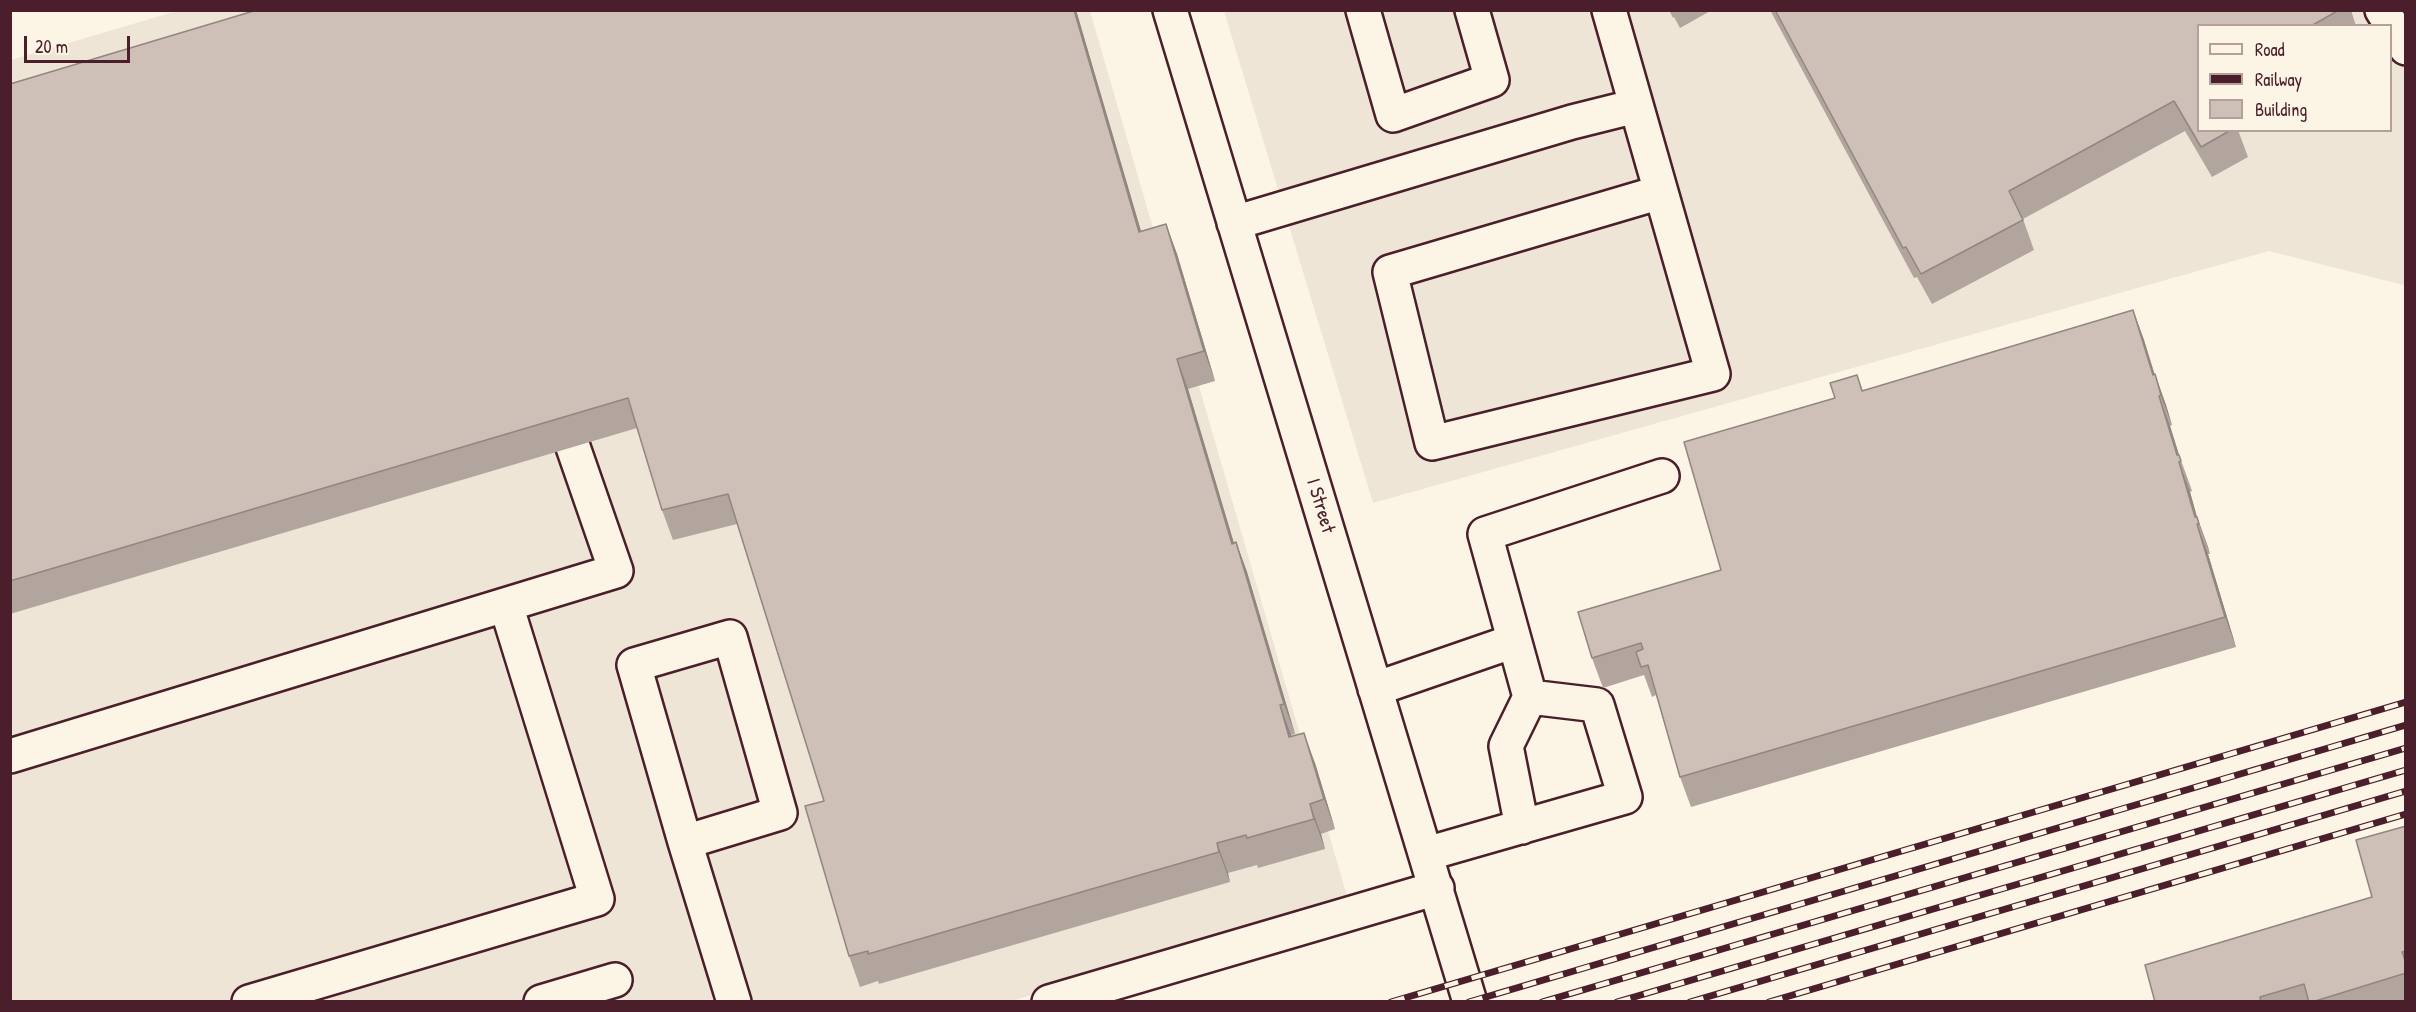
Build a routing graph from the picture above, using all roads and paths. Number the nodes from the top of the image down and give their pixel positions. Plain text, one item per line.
1 (1170, 10) edge
2 (1363, 10) edge
3 (1472, 10) edge
4 (1609, 10) edge
5 (2382, 10) edge
6 (2391, 24) edge
7 (2392, 26) edge
8 (2406, 48) edge
9 (1636, 106) junction
10 (1661, 192) junction
11 (1234, 223) junction
12 (573, 447) edge
13 (1662, 476) dead end
14 (506, 605) junction
15 (1514, 641) junction
16 (1375, 689) junction
17 (1530, 697) junction
18 (10, 756) edge
19 (1522, 826) junction
20 (685, 842) junction
21 (1426, 855) junction
22 (1437, 888) junction
23 (615, 980) dead end
24 (249, 1002) edge
25 (541, 1002) edge
26 (734, 1002) edge
27 (1049, 1002) edge
28 (1470, 1002) edge

1 - 11 street, I Street
2 - 3 street
4 - 9 street
5 - 6 street
7 - 8 street
9 - 10 street
9 - 11 street
10 - 10 street
11 - 16 street, I Street
12 - 14 street
13 - 15 street
14 - 18 street
14 - 24 street
15 - 16 street
15 - 17 street
16 - 21 street, I Street
17 - 19 street
17 - 19 street
19 - 21 street
20 - 20 street
20 - 26 street
21 - 22 street, I Street
22 - 27 street
22 - 28 street, I Street
23 - 25 street

